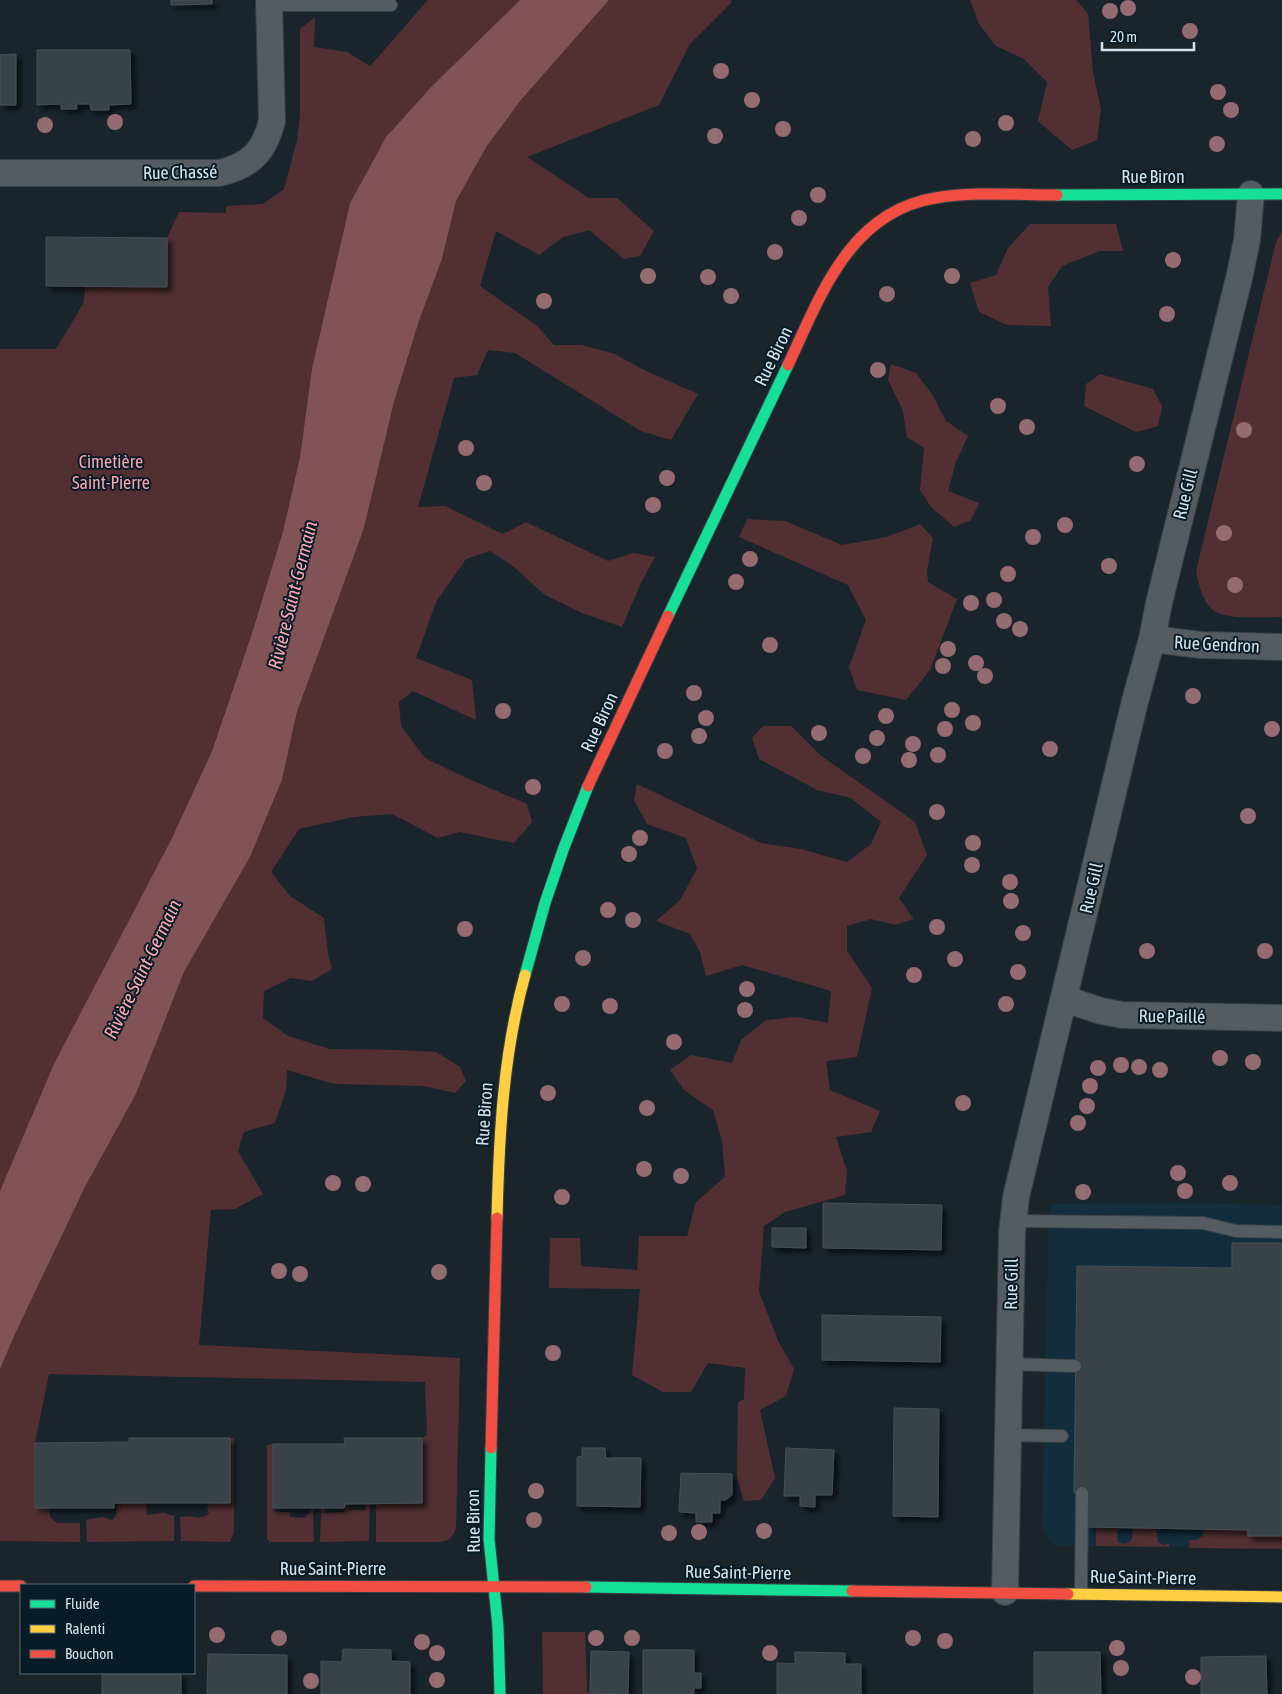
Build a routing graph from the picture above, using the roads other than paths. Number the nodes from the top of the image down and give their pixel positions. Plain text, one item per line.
1 (269, 2) edge
2 (391, 5) dead end
3 (0, 173) edge
4 (1252, 194) junction
5 (1282, 194) edge
6 (1152, 639) junction
7 (1282, 647) edge
8 (1065, 999) junction
9 (1282, 1018) edge
10 (1013, 1221) junction
11 (1282, 1232) edge
12 (1010, 1364) junction
13 (1075, 1366) dead end
14 (1008, 1435) junction
15 (1062, 1436) dead end
16 (1082, 1493) dead end
17 (0, 1586) edge
18 (20, 1586) edge
19 (195, 1586) edge
20 (494, 1586) junction
21 (1005, 1592) junction
22 (1081, 1594) junction
23 (1282, 1597) edge
24 (500, 1694) edge

1 - 2 lane
1 - 3 street, Rue Chassé
4 - 5 street, Rue Biron
4 - 6 street, Rue Gill
4 - 20 street, Rue Biron
6 - 7 street, Rue Gendron
6 - 8 street, Rue Gill
8 - 9 street, Rue Paillé
8 - 10 street, Rue Gill
10 - 11 lane
10 - 12 street, Rue Gill
12 - 13 lane
12 - 14 street, Rue Gill
14 - 15 lane
14 - 21 street, Rue Gill
16 - 22 lane
17 - 18 street
19 - 20 street, Rue Saint-Pierre
20 - 21 street, Rue Saint-Pierre
20 - 24 street, Rue Biron
21 - 22 street, Rue Saint-Pierre
22 - 23 street, Rue Saint-Pierre

